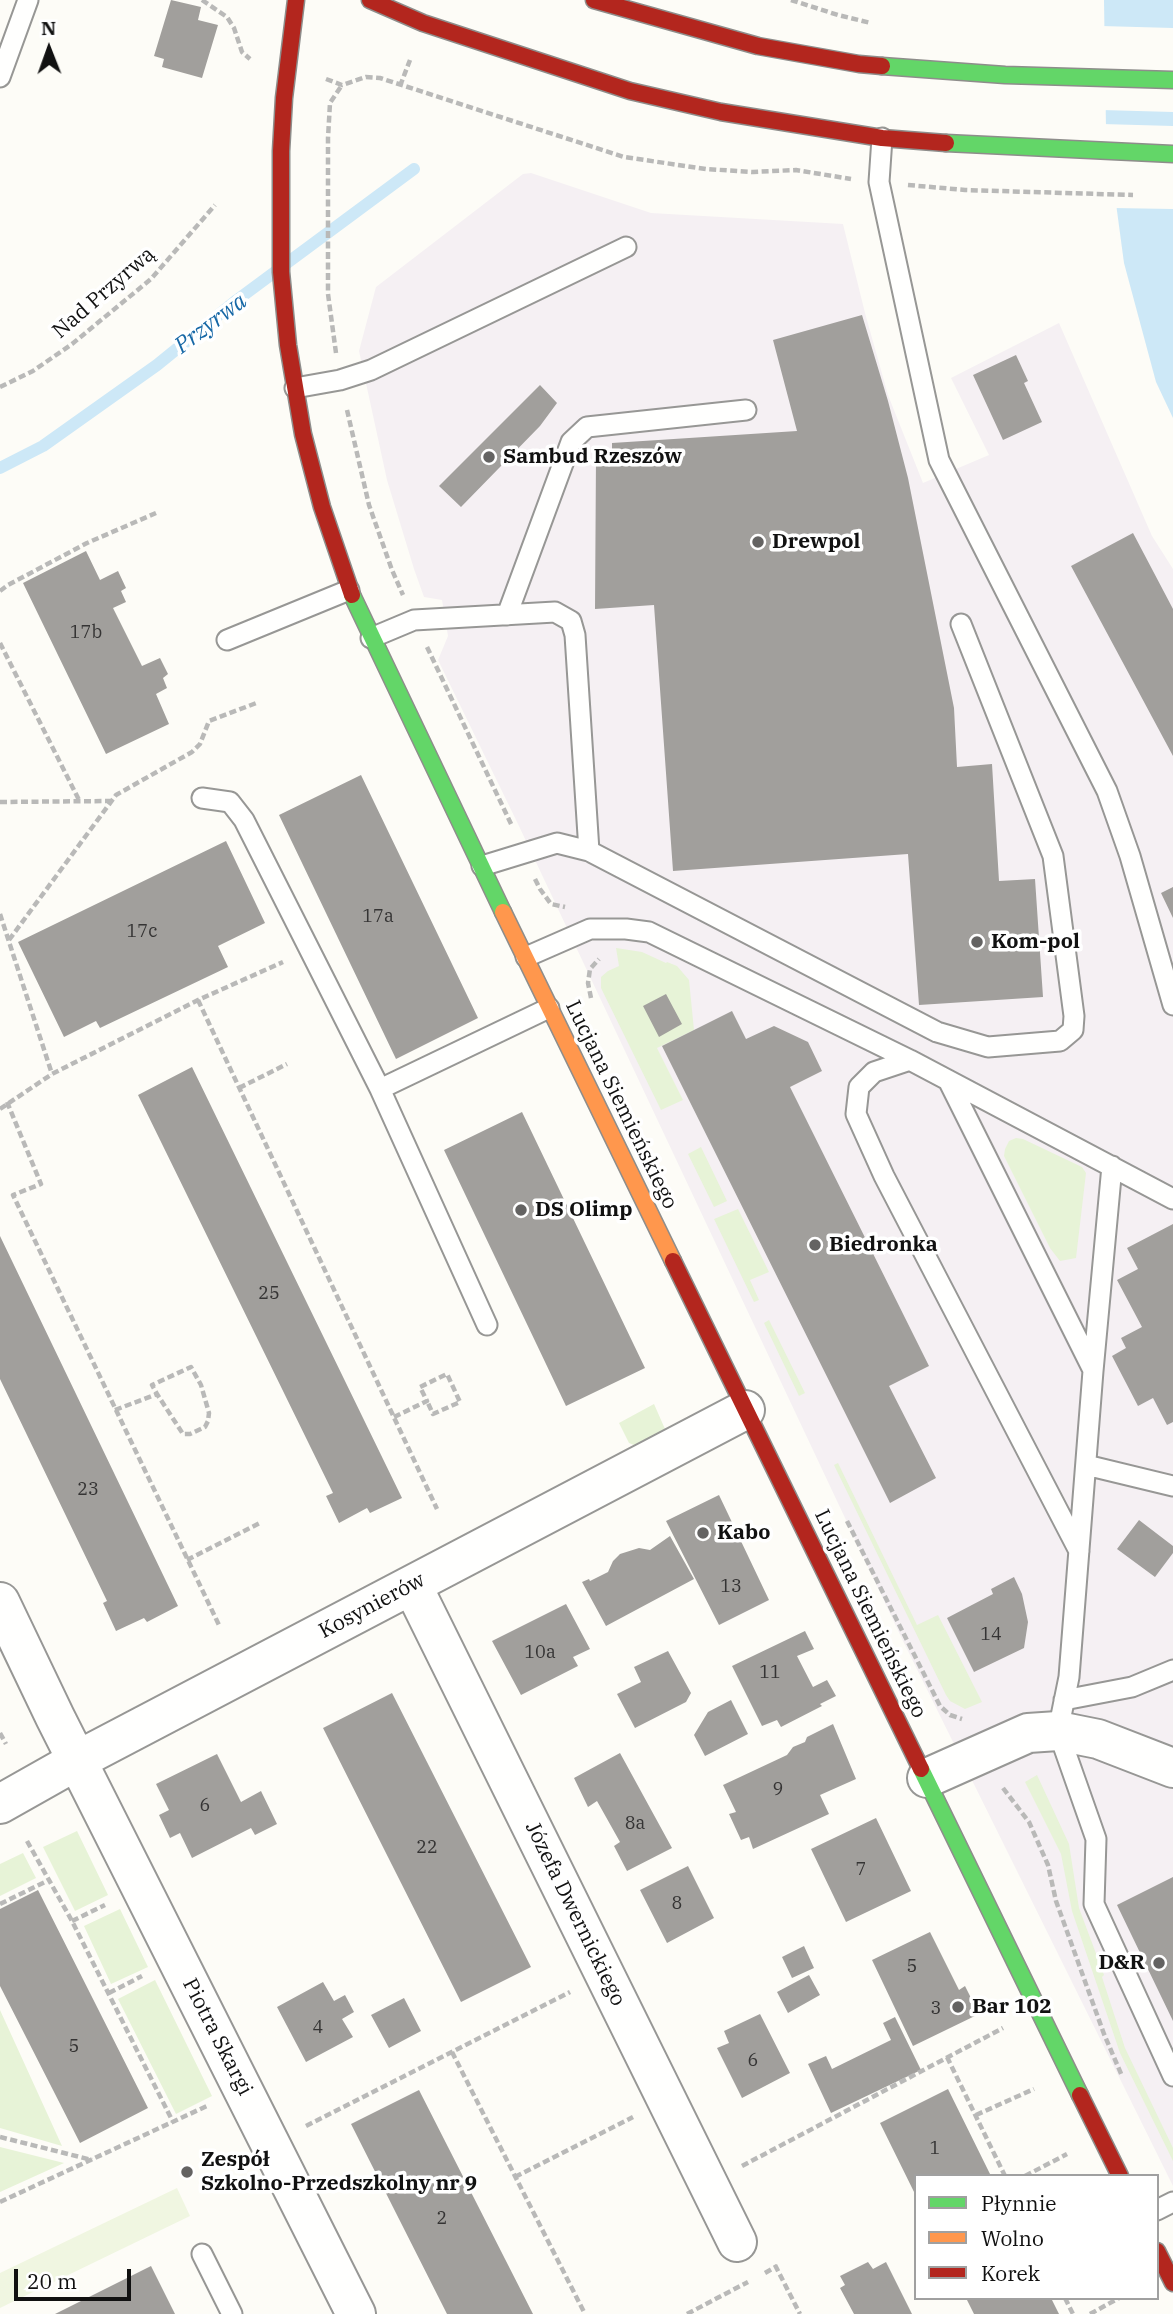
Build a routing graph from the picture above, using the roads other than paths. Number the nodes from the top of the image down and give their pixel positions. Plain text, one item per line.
1 (28, 0) edge
2 (296, 0) edge
3 (370, 0) edge
4 (594, 0) edge
5 (616, 3) edge
6 (0, 77) edge
7 (1173, 80) edge
8 (882, 138) junction
9 (1173, 154) edge
10 (626, 247) dead end
11 (295, 388) junction
12 (746, 410) dead end
13 (349, 590) junction
14 (507, 615) junction
15 (961, 624) dead end
16 (371, 638) junction
17 (227, 639) dead end
18 (202, 798) dead end
19 (589, 851) junction
20 (482, 866) junction
21 (526, 957) junction
22 (1173, 1005) edge
23 (549, 1008) junction
24 (910, 1060) junction
25 (948, 1080) junction
26 (380, 1089) junction
27 (1112, 1166) junction
28 (1173, 1199) edge
29 (487, 1325) dead end
30 (1093, 1371) junction
31 (745, 1410) junction
32 (1086, 1465) junction
33 (1173, 1486) edge
34 (1079, 1552) junction
35 (412, 1585) junction
36 (0, 1602) edge
37 (1173, 1670) edge
38 (1061, 1716) junction
39 (78, 1760) junction
40 (1173, 1768) edge
41 (928, 1778) junction
42 (0, 1804) edge
43 (1173, 2077) edge
44 (1119, 2174) edge
45 (737, 2242) road end
46 (202, 2253) dead end
47 (1159, 2255) edge
48 (1173, 2283) edge
49 (351, 2312) edge
50 (232, 2314) edge

1 - 6 lane
2 - 11 street, Lucjana Siemieńskiego
3 - 8 street
4 - 5 street
5 - 7 street
8 - 9 street
8 - 22 lane
10 - 11 lane
11 - 13 street, Lucjana Siemieńskiego
12 - 14 lane
13 - 16 street, Lucjana Siemieńskiego
13 - 17 lane
14 - 16 lane
14 - 19 lane
15 - 19 lane
16 - 20 street, Lucjana Siemieńskiego
18 - 26 lane
19 - 20 lane
20 - 21 street, Lucjana Siemieńskiego
21 - 23 street, Lucjana Siemieńskiego
21 - 24 lane
23 - 26 lane
23 - 31 street, Lucjana Siemieńskiego
24 - 25 lane
24 - 34 lane
25 - 27 lane
25 - 30 lane
26 - 29 lane
27 - 28 lane
27 - 30 lane
30 - 32 lane
31 - 35 street, Kosynierów
31 - 41 street, Lucjana Siemieńskiego
32 - 33 lane
32 - 34 lane
34 - 38 lane
35 - 39 street, Kosynierów
35 - 45 street, Józefa Dwernickiego
36 - 39 street, Piotra Skargi
37 - 38 lane
38 - 40 street
38 - 41 street
38 - 43 lane
39 - 42 street, Kosynierów
39 - 49 street, Piotra Skargi
41 - 44 street, Lucjana Siemieńskiego
46 - 50 lane
47 - 48 street

